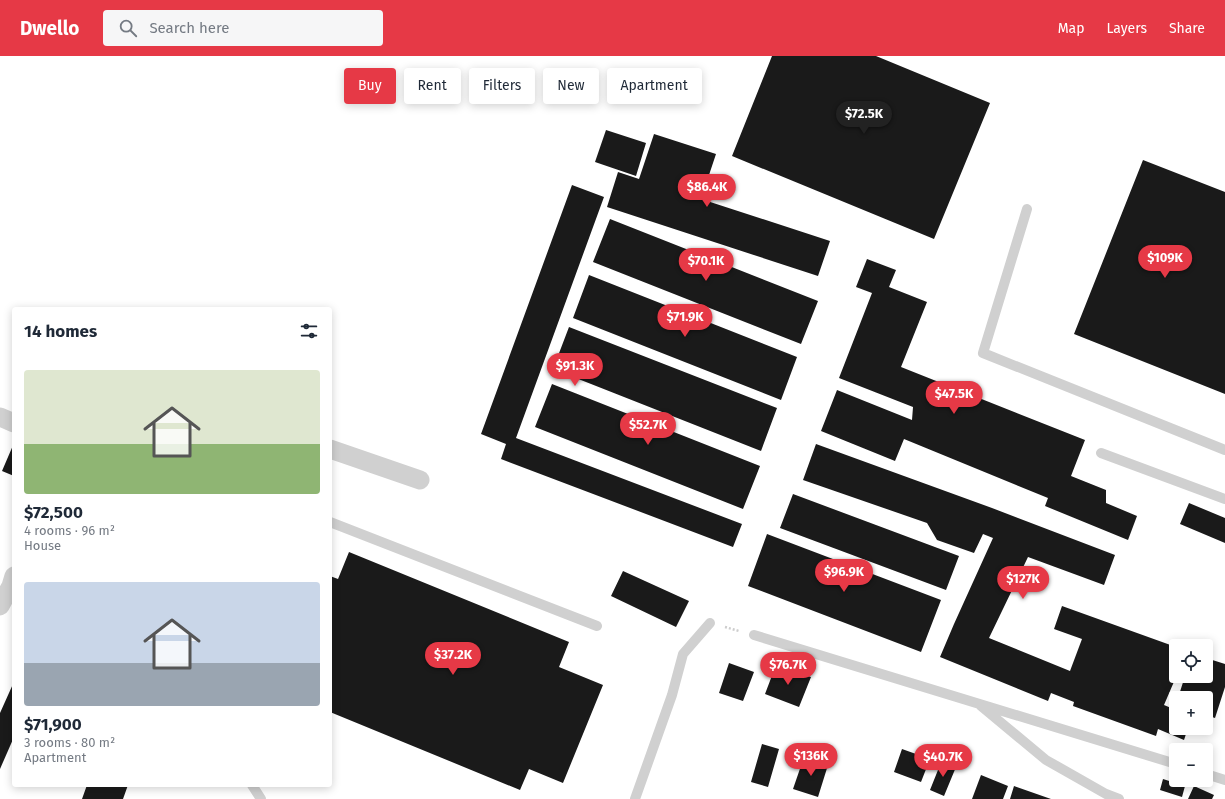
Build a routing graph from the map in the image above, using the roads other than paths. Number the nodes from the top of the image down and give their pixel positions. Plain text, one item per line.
1 (1027, 209) dead end
2 (0, 417) edge
3 (12, 422) edge
4 (332, 450) edge
5 (1225, 450) edge
6 (1101, 453) dead end
7 (420, 480) dead end
8 (1225, 499) edge
9 (332, 523) edge
10 (8, 581) edge
11 (0, 606) edge
12 (710, 623) road end
13 (597, 626) dead end
14 (754, 634) road end
15 (977, 703) junction
16 (1169, 762) edge
17 (1213, 776) edge
18 (1225, 780) edge
19 (253, 787) edge
20 (260, 799) edge
21 (634, 799) edge
22 (1119, 799) edge

1 - 5 lane
2 - 3 street
4 - 7 street
6 - 8 lane
9 - 13 lane
10 - 11 street
12 - 21 lane
14 - 15 lane
15 - 16 lane
15 - 22 lane
17 - 18 lane
19 - 20 lane

